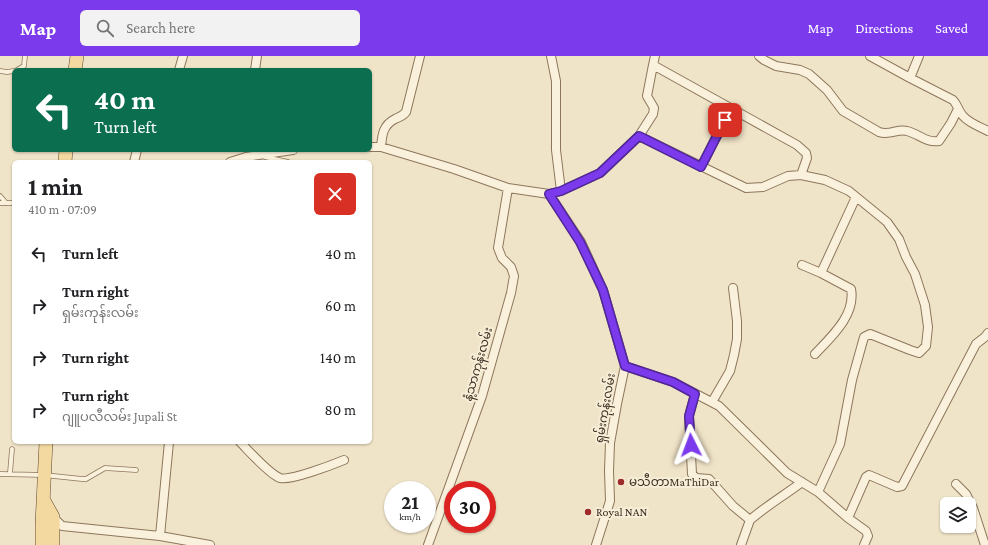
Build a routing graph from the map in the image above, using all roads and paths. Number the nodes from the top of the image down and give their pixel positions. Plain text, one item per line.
1 (25, 56) edge
2 (77, 56) edge
3 (183, 56) edge
4 (257, 56) edge
5 (420, 56) edge
6 (551, 56) edge
7 (655, 56) edge
8 (759, 56) edge
9 (870, 56) edge
10 (919, 56) edge
11 (654, 65) junction
12 (20, 68) edge
13 (75, 68) edge
14 (180, 68) edge
15 (256, 68) edge
16 (0, 71) edge
17 (12, 71) edge
18 (910, 78) junction
19 (731, 108) junction
20 (958, 109) junction
21 (988, 131) edge
22 (639, 136) junction
23 (372, 147) edge
24 (381, 147) junction
25 (279, 152) edge
26 (246, 154) edge
27 (258, 155) junction
28 (234, 160) edge
29 (279, 160) edge
30 (701, 167) junction
31 (801, 175) junction
32 (508, 188) junction
33 (561, 191) junction
34 (549, 194) junction
35 (0, 196) edge
36 (856, 197) junction
37 (0, 203) edge
38 (6, 203) junction
39 (12, 203) edge
40 (802, 265) dead end
41 (821, 273) junction
42 (733, 288) dead end
43 (988, 333) edge
44 (815, 354) dead end
45 (625, 366) junction
46 (695, 394) junction
47 (712, 402) junction
48 (46, 444) edge
49 (169, 444) edge
50 (242, 444) edge
51 (12, 449) dead end
52 (344, 460) dead end
53 (136, 470) dead end
54 (10, 473) junction
55 (0, 474) edge
56 (44, 475) junction
57 (802, 482) junction
58 (956, 484) dead end
59 (818, 492) junction
60 (43, 499) junction
61 (848, 518) junction
62 (750, 520) junction
63 (53, 521) junction
64 (160, 536) junction
65 (42, 545) edge
66 (53, 545) edge
67 (210, 545) edge
68 (428, 545) edge
69 (596, 545) edge
70 (741, 545) edge
71 (864, 545) edge
72 (985, 545) edge

1 - 12 lane
2 - 13 main road
3 - 14 street
4 - 15 street
5 - 24 street
6 - 33 street
7 - 11 street
8 - 20 street
9 - 18 street
10 - 18 street
11 - 19 street
11 - 22 street
16 - 17 lane
18 - 20 street
19 - 30 street
19 - 31 street
20 - 21 street
22 - 30 street
22 - 33 street
23 - 24 street
24 - 32 street
25 - 27 street
26 - 27 street
26 - 28 street
27 - 29 lane
30 - 31 street
31 - 36 street
32 - 34 street
32 - 68 street, နံ့သာကုန်းလမ်း
33 - 34 street
34 - 45 street, ရှမ်းကုန်းလမ်း
35 - 38 lane
36 - 41 street
36 - 59 street
37 - 38 lane
38 - 39 lane
40 - 41 street
41 - 44 street
42 - 47 street
43 - 61 street
45 - 46 street
45 - 69 street, ရှမ်းကုန်းလမ်း
46 - 47 street
46 - 62 street
47 - 57 street
48 - 56 main road
49 - 64 street
50 - 52 street
51 - 54 lane
53 - 56 lane
54 - 55 lane
54 - 56 lane
56 - 60 main road
57 - 59 street
57 - 62 street
58 - 72 street
59 - 61 street
60 - 63 main road
60 - 65 main road
61 - 71 street
62 - 70 street
63 - 64 street
63 - 66 main road
64 - 67 street

